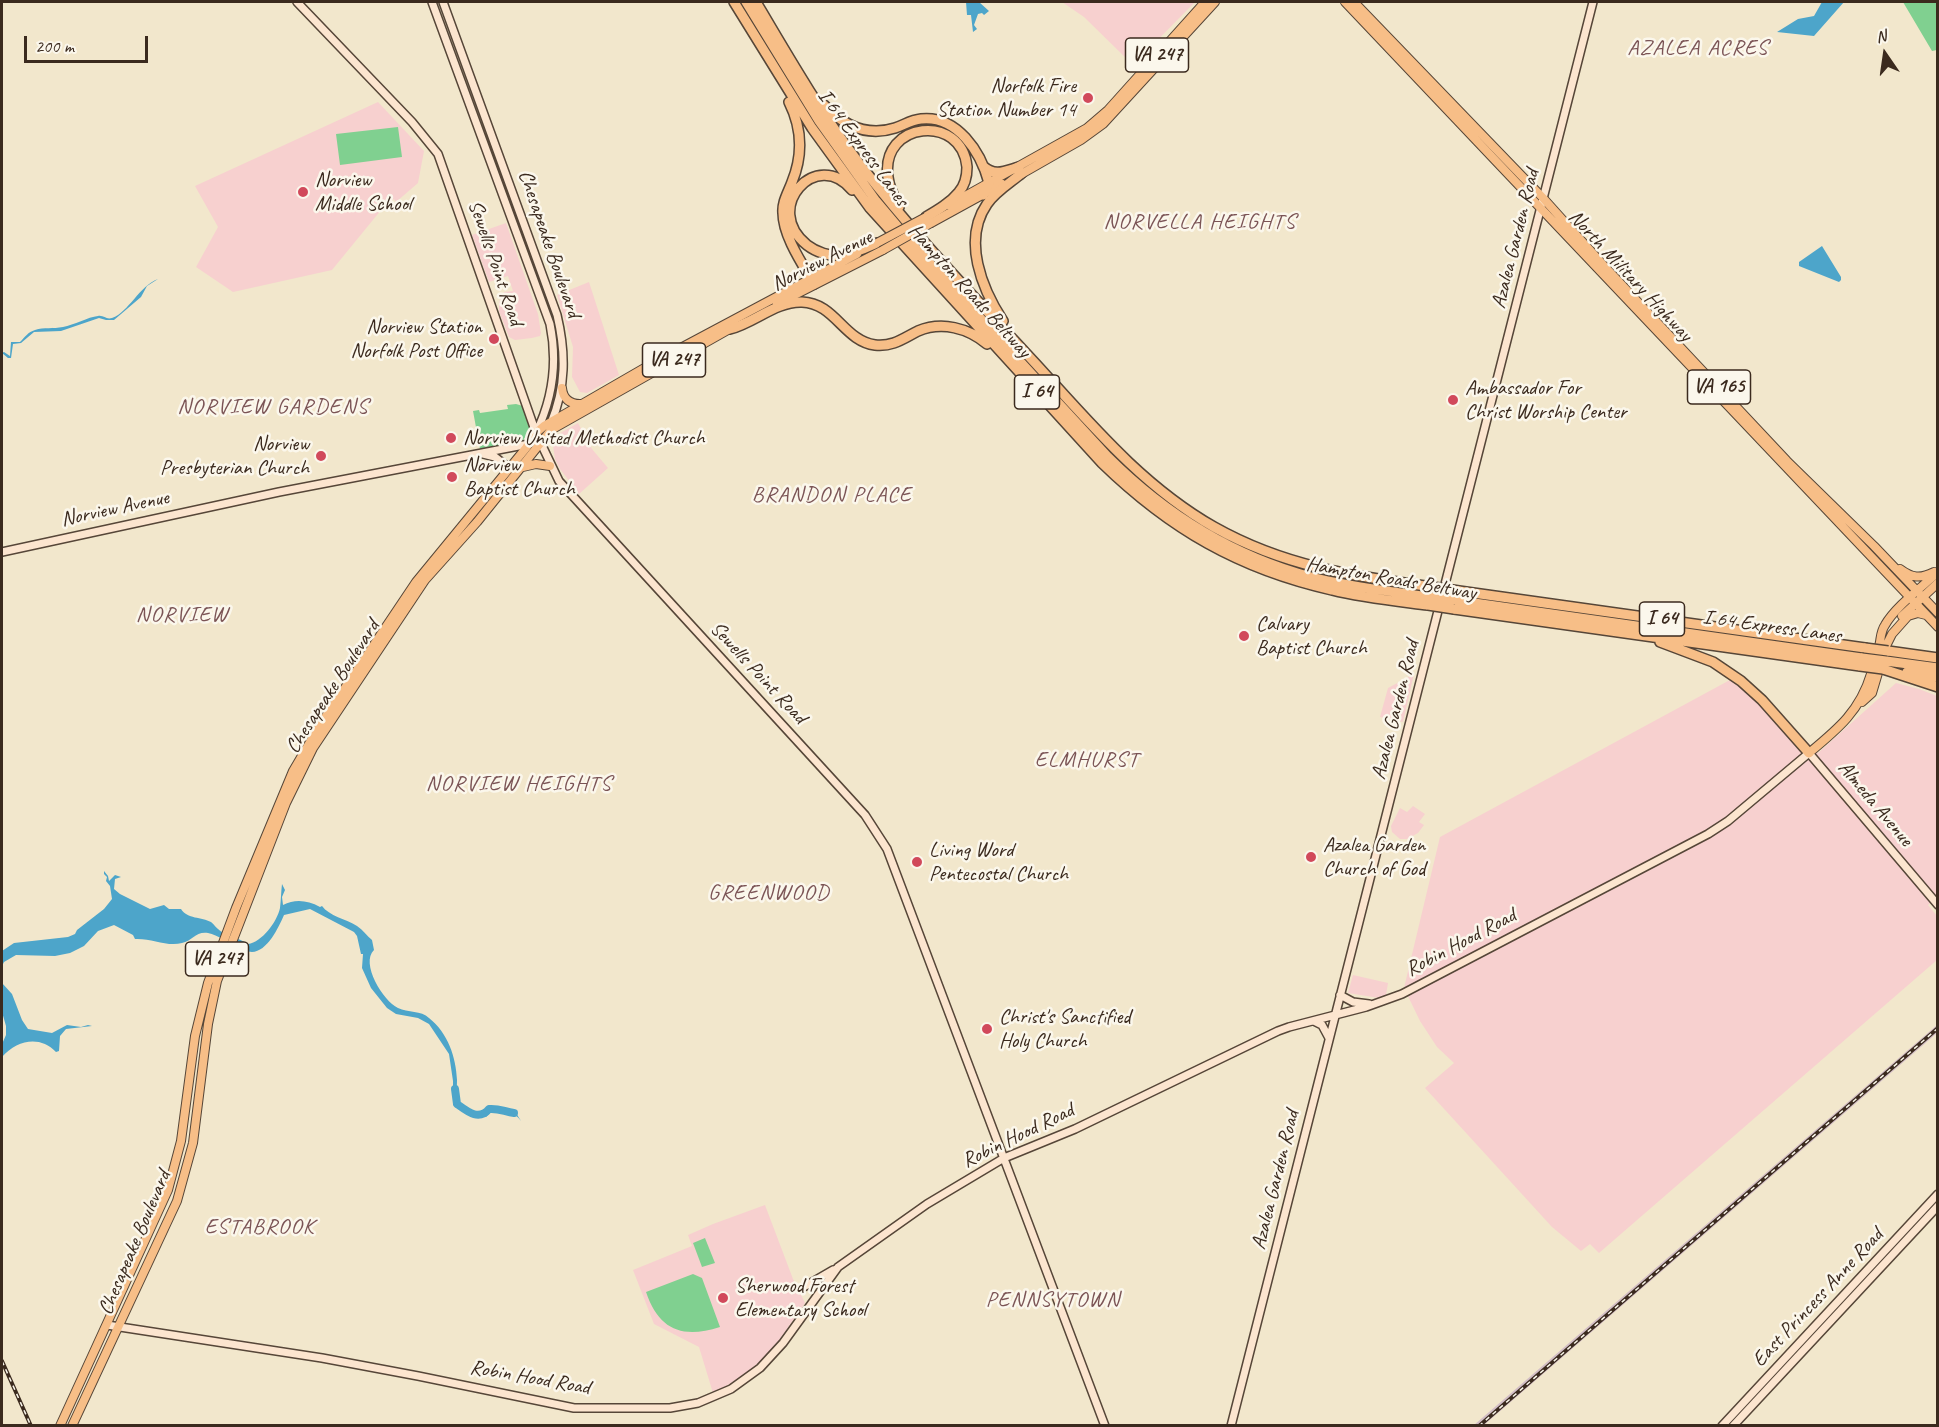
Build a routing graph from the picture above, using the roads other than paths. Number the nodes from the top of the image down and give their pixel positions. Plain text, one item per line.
1 (297, 2) edge
2 (432, 2) edge
3 (443, 2) edge
4 (735, 2) edge
5 (746, 2) edge
6 (756, 2) edge
7 (1205, 2) edge
8 (1215, 2) edge
9 (1346, 2) edge
10 (1354, 2) edge
11 (1593, 2) edge
12 (753, 33) junction
13 (808, 88) junction
14 (982, 166) junction
15 (1021, 170) junction
16 (989, 183) junction
17 (983, 195) junction
18 (1543, 198) junction
19 (870, 208) junction
20 (1541, 208) junction
21 (903, 218) junction
22 (929, 220) junction
23 (880, 246) junction
24 (813, 282) junction
25 (557, 315) junction
26 (548, 319) junction
27 (730, 329) junction
28 (1017, 344) junction
29 (1002, 355) junction
30 (562, 388) junction
31 (582, 404) junction
32 (528, 410) junction
33 (546, 410) junction
34 (552, 421) junction
35 (536, 433) junction
36 (529, 444) junction
37 (541, 444) junction
38 (483, 454) junction
39 (550, 466) junction
40 (523, 467) junction
41 (509, 468) junction
42 (2, 552) edge
43 (1889, 562) junction
44 (1882, 567) junction
45 (1938, 571) edge
46 (1938, 583) edge
47 (1920, 594) junction
48 (1430, 596) junction
49 (1913, 601) junction
50 (1454, 604) junction
51 (1896, 611) junction
52 (1938, 613) edge
53 (1926, 615) junction
54 (1938, 627) edge
55 (1617, 631) junction
56 (1880, 642) junction
57 (1862, 657) junction
58 (1938, 658) edge
59 (1886, 660) junction
60 (1938, 668) edge
61 (1938, 676) edge
62 (1938, 687) edge
63 (1855, 710) junction
64 (1809, 753) junction
65 (1938, 905) edge
66 (1340, 995) junction
67 (1377, 1004) junction
68 (1335, 1016) junction
69 (1314, 1021) junction
70 (1329, 1038) junction
71 (1004, 1158) junction
72 (1938, 1194) edge
73 (1938, 1206) edge
74 (837, 1267) junction
75 (802, 1288) dead end
76 (107, 1325) junction
77 (119, 1327) junction
78 (60, 1425) edge
79 (72, 1425) edge
80 (1105, 1425) edge
81 (1231, 1425) edge
82 (1722, 1425) edge
83 (1733, 1425) edge

1 - 32 main road, Sewells Point Road
2 - 26 main road, Chesapeake Boulevard
3 - 25 main road, Chesapeake Boulevard
4 - 12 highway, Hampton Roads Beltway / I 64
5 - 48 highway, I 64 Express Lanes
6 - 13 highway, Hampton Roads Beltway / I 64
7 - 15 main road, Norview Avenue / VA 247
8 - 15 main road, Norview Avenue / VA 247
9 - 20 main road, North Military Highway / VA 165
10 - 18 main road, North Military Highway / VA 165
11 - 18 main road, Azalea Garden Road
12 - 19 highway, Hampton Roads Beltway / I 64
12 - 24 highway
13 - 14 highway
13 - 21 highway, Hampton Roads Beltway / I 64
14 - 15 highway
14 - 16 highway
15 - 16 main road, Norview Avenue / VA 247
15 - 17 main road, Norview Avenue / VA 247
15 - 28 highway
16 - 17 highway
16 - 22 main road, Norview Avenue / VA 247
17 - 22 main road, Norview Avenue / VA 247
18 - 20 main road, Azalea Garden Road
18 - 43 main road, North Military Highway / VA 165
19 - 23 highway
19 - 29 highway, Hampton Roads Beltway / I 64
20 - 44 main road, North Military Highway / VA 165
20 - 66 main road, Azalea Garden Road
21 - 22 highway
21 - 28 highway, Hampton Roads Beltway / I 64
22 - 23 main road, Norview Avenue / VA 247, bridge
23 - 24 main road, Norview Avenue / VA 247
24 - 27 main road, Norview Avenue / VA 247
24 - 31 main road, Norview Avenue / VA 247
25 - 26 main road
25 - 30 main road, Chesapeake Boulevard
26 - 33 main road, Chesapeake Boulevard
27 - 29 highway
27 - 37 main road, Norview Avenue / VA 247
28 - 48 highway, Hampton Roads Beltway / I 64
29 - 48 highway, Hampton Roads Beltway / I 64
30 - 31 main road
30 - 34 main road, Chesapeake Boulevard
31 - 34 main road, Norview Avenue / VA 247
32 - 33 main road
32 - 35 main road, Sewells Point Road
33 - 35 main road, Chesapeake Boulevard
34 - 35 main road, Norview Avenue / VA 247
34 - 37 main road, Chesapeake Boulevard
35 - 36 main road, Chesapeake Boulevard / VA 247
35 - 37 main road, Sewells Point Road
36 - 38 main road, Norview Avenue
36 - 41 main road, Chesapeake Boulevard / VA 247
37 - 39 main road, Sewells Point Road
37 - 40 main road, Chesapeake Boulevard / VA 247
38 - 41 main road
38 - 42 main road, Norview Avenue
39 - 40 main road
39 - 71 main road, Sewells Point Road
40 - 77 main road, Chesapeake Boulevard / VA 247
41 - 76 main road, Chesapeake Boulevard / VA 247
43 - 45 main road
43 - 47 main road, North Military Highway / VA 165
44 - 49 main road, North Military Highway / VA 165
44 - 51 main road
45 - 47 main road, Robin Hood Road
46 - 47 main road, Robin Hood Road
47 - 49 main road, Robin Hood Road
47 - 52 main road, North Military Highway / VA 165
48 - 50 highway, Hampton Roads Beltway / I 64, bridge
48 - 57 highway, Hampton Roads Beltway / I 64, bridge
49 - 51 main road, Robin Hood Road
49 - 53 main road, North Military Highway / VA 165
49 - 56 main road, Robin Hood Road
50 - 55 highway, Hampton Roads Beltway / I 64
50 - 57 highway, I 64 Express Lanes
51 - 56 main road, Robin Hood Road
53 - 54 main road, North Military Highway / VA 165
53 - 63 main road
55 - 57 highway, Hampton Roads Beltway / I 64
55 - 64 highway
56 - 63 main road, Robin Hood Road
57 - 59 highway, I 64 Express Lanes, bridge
58 - 59 highway
59 - 60 highway, I 64 Express Lanes
59 - 61 highway
59 - 62 highway
63 - 64 main road, Robin Hood Road
64 - 65 main road, Almeda Avenue
64 - 67 main road, Robin Hood Road
66 - 67 main road
66 - 68 main road, Azalea Garden Road
67 - 68 main road, Robin Hood Road
68 - 69 main road, Robin Hood Road
68 - 70 main road, Azalea Garden Road
69 - 70 main road
69 - 71 main road, Robin Hood Road
70 - 81 main road, Azalea Garden Road
71 - 74 main road, Robin Hood Road
71 - 80 main road, Sewells Point Road
72 - 82 main road, East Princess Anne Road
73 - 83 main road, East Princess Anne Road
74 - 75 main road
74 - 77 main road, Robin Hood Road
76 - 77 main road, Robin Hood Road
76 - 78 main road, Chesapeake Boulevard / VA 247
77 - 79 main road, Chesapeake Boulevard / VA 247

